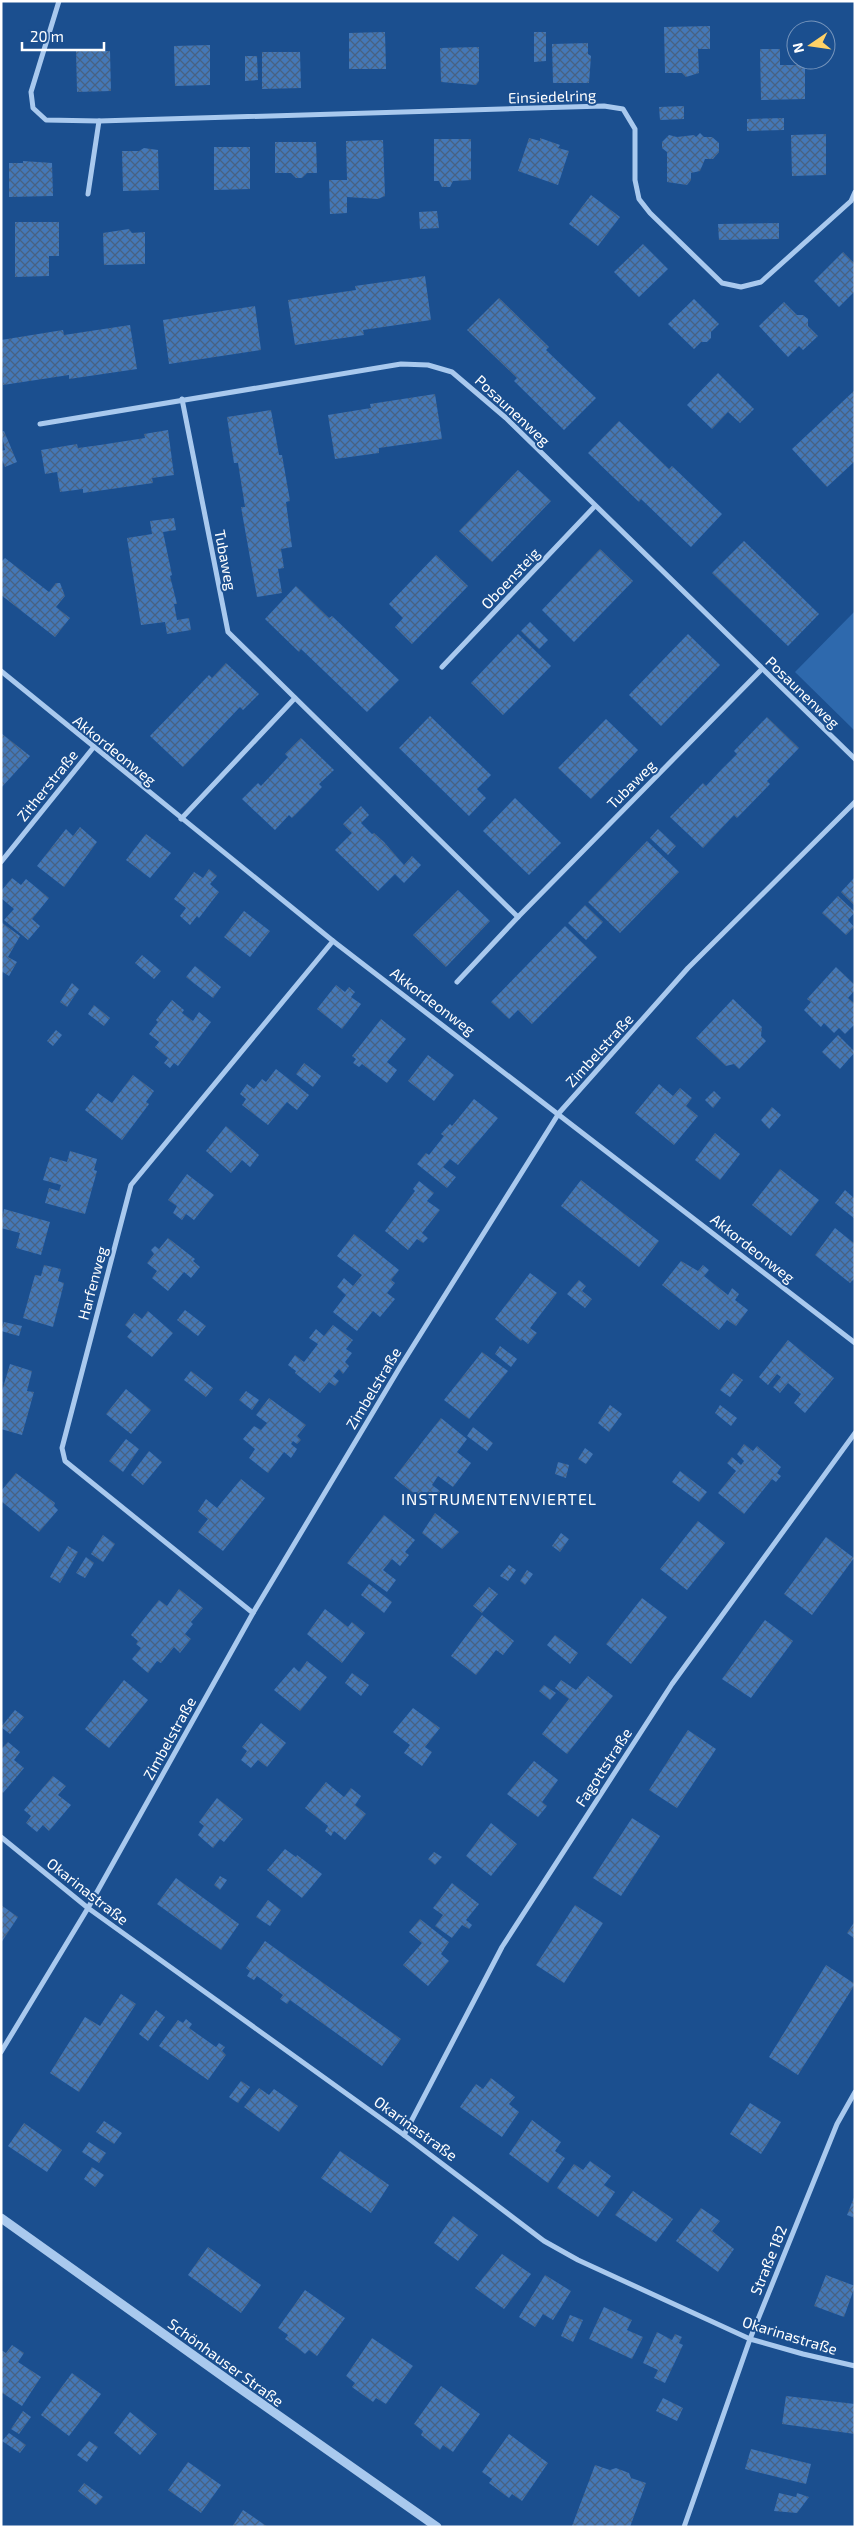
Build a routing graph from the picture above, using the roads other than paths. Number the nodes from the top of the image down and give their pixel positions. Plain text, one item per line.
1 (59, 1) edge
2 (98, 121) junction
3 (855, 192) edge
4 (88, 194) dead end
5 (182, 400) junction
6 (40, 424) dead end
7 (595, 506) junction
8 (442, 667) dead end
9 (762, 669) junction
10 (1, 671) edge
11 (295, 698) junction
12 (93, 748) junction
13 (855, 760) edge
14 (855, 802) edge
15 (181, 819) junction
16 (1, 862) edge
17 (518, 917) junction
18 (333, 941) junction
19 (457, 982) dead end
20 (559, 1113) junction
21 (855, 1343) edge
22 (855, 1433) edge
23 (253, 1613) junction
24 (1, 1837) edge
25 (88, 1908) junction
26 (1, 2052) edge
27 (855, 2092) edge
28 (404, 2135) junction
29 (1, 2218) edge
30 (750, 2339) junction
31 (855, 2366) edge
32 (437, 2527) edge
33 (684, 2527) edge

1 - 2 street, Einsiedelring
2 - 3 street, Einsiedelring
2 - 4 street
5 - 6 street, Posaunenweg
5 - 7 street, Posaunenweg
5 - 11 street, Tubaweg
7 - 8 street, Oboensteig
7 - 9 street, Posaunenweg
9 - 13 street, Posaunenweg
9 - 17 street, Tubaweg
10 - 12 street, Akkordeonweg
11 - 15 street
11 - 17 street, Tubaweg
12 - 15 street, Akkordeonweg
12 - 16 street, Zitherstraße
14 - 20 street, Zimbelstraße
15 - 18 street, Akkordeonweg
17 - 19 street, Tubaweg
18 - 20 street, Akkordeonweg
18 - 23 street, Harfenweg
20 - 21 street, Akkordeonweg
20 - 23 street, Zimbelstraße
22 - 28 street, Fagottstraße
23 - 25 street, Zimbelstraße
24 - 25 street, Okarinastraße
25 - 26 street, Zimbelstraße
25 - 28 street, Okarinastraße
27 - 30 street, Straße 182
28 - 30 street, Okarinastraße
29 - 32 street, Schönhauser Straße
30 - 31 street, Okarinastraße
30 - 33 street, Straße 182

